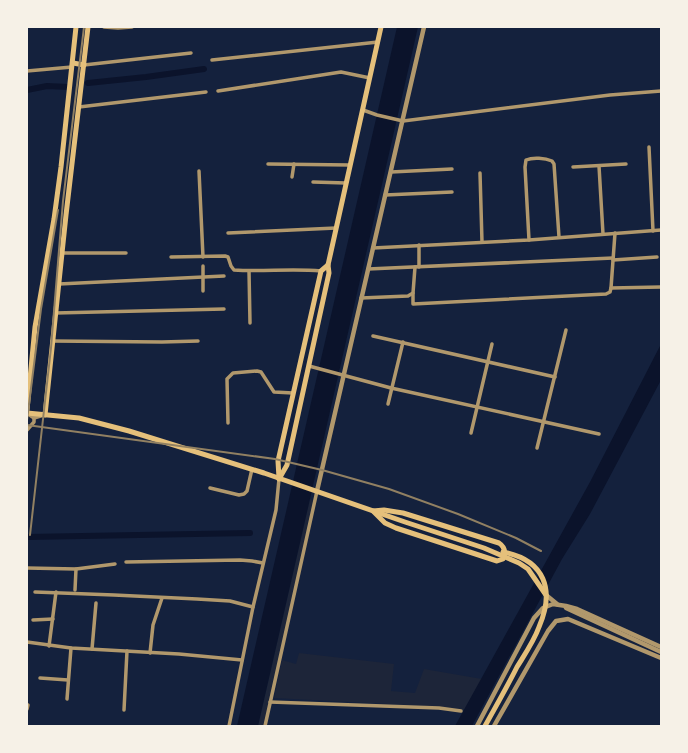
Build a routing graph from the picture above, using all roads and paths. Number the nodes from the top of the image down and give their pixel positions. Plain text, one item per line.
1 (76, 27) edge
2 (88, 27) edge
3 (104, 27) edge
4 (132, 27) edge
5 (381, 27) edge
6 (424, 27) edge
7 (378, 42) junction
8 (191, 54) dead end
9 (212, 60) dead end
10 (72, 65) junction
11 (84, 65) junction
12 (27, 70) edge
13 (370, 78) junction
14 (218, 91) dead end
15 (661, 91) edge
16 (206, 92) dead end
17 (79, 107) junction
18 (363, 110) junction
19 (400, 120) junction
20 (649, 147) dead end
21 (268, 164) dead end
22 (294, 164) junction
23 (626, 164) dead end
24 (350, 165) junction
25 (599, 166) junction
26 (573, 167) dead end
27 (452, 169) dead end
28 (199, 171) dead end
29 (391, 172) junction
30 (480, 173) dead end
31 (292, 176) dead end
32 (313, 182) dead end
33 (346, 183) junction
34 (452, 192) dead end
35 (385, 195) junction
36 (336, 228) junction
37 (661, 230) edge
38 (653, 231) junction
39 (228, 233) dead end
40 (615, 233) junction
41 (603, 234) junction
42 (559, 237) junction
43 (528, 240) junction
44 (482, 242) junction
45 (419, 245) junction
46 (373, 248) junction
47 (62, 253) junction
48 (126, 253) dead end
49 (171, 257) dead end
50 (204, 257) junction
51 (657, 257) dead end
52 (613, 259) junction
53 (328, 265) junction
54 (204, 266) dead end
55 (417, 267) junction
56 (368, 269) junction
57 (249, 271) junction
58 (321, 271) junction
59 (224, 276) dead end
60 (204, 277) junction
61 (59, 284) junction
62 (661, 287) edge
63 (611, 288) junction
64 (204, 291) dead end
65 (413, 293) junction
66 (362, 298) junction
67 (224, 309) dead end
68 (55, 313) junction
69 (250, 323) dead end
70 (566, 330) dead end
71 (373, 336) dead end
72 (52, 341) junction
73 (198, 342) dead end
74 (403, 342) junction
75 (492, 344) dead end
76 (488, 361) junction
77 (309, 366) junction
78 (343, 375) junction
79 (555, 377) junction
80 (391, 388) junction
81 (293, 393) junction
82 (388, 404) dead end
83 (477, 407) junction
84 (27, 410) edge
85 (27, 413) edge
86 (45, 415) junction
87 (34, 418) junction
88 (544, 421) junction
89 (228, 423) dead end
90 (27, 430) edge
91 (472, 432) dead end
92 (599, 434) dead end
93 (537, 448) dead end
94 (252, 470) junction
95 (279, 479) junction
96 (210, 488) dead end
97 (316, 491) junction
98 (373, 511) junction
99 (126, 562) dead end
100 (114, 564) dead end
101 (263, 564) junction
102 (27, 568) edge
103 (76, 569) junction
104 (75, 590) dead end
105 (35, 592) dead end
106 (56, 592) junction
107 (546, 595) junction
108 (162, 598) junction
109 (96, 603) dead end
110 (253, 607) junction
111 (577, 609) junction
112 (584, 612) junction
113 (53, 619) junction
114 (34, 620) dead end
115 (572, 620) junction
116 (579, 623) junction
117 (27, 642) edge
118 (49, 646) junction
119 (661, 647) edge
120 (71, 648) junction
121 (92, 649) junction
122 (127, 651) junction
123 (661, 652) edge
124 (150, 653) junction
125 (661, 658) edge
126 (242, 660) junction
127 (40, 678) dead end
128 (68, 680) junction
129 (66, 699) dead end
130 (270, 702) junction
131 (124, 710) dead end
132 (461, 711) dead end
133 (229, 726) edge
134 (265, 726) edge
135 (477, 726) edge
136 (485, 726) edge
137 (494, 726) edge

1 - 10 main road
2 - 11 main road
3 - 4 street
5 - 7 main road
6 - 19 street
7 - 9 street
7 - 13 main road
8 - 11 street
10 - 11 main road
10 - 12 street
10 - 84 main road
11 - 17 main road
13 - 14 street
13 - 18 main road
15 - 19 street
16 - 17 street
17 - 47 main road
18 - 19 street
18 - 24 main road
19 - 29 street
20 - 38 street
21 - 22 street
22 - 24 street
22 - 31 street
23 - 25 street
24 - 33 main road
25 - 26 street
25 - 41 street
27 - 29 street
28 - 50 street
29 - 35 street
30 - 44 street
32 - 33 street
33 - 36 main road
34 - 35 street
35 - 46 street
36 - 39 street
36 - 53 main road
37 - 38 street
38 - 40 street
40 - 41 street
40 - 52 street
41 - 42 street
42 - 43 street
42 - 43 street
43 - 44 street
44 - 45 street
45 - 46 street
45 - 55 street
46 - 56 street
47 - 48 street
47 - 61 main road
49 - 50 street
50 - 57 street
51 - 52 street
52 - 55 street
52 - 63 street
53 - 58 main road
53 - 77 main road
54 - 60 street
55 - 56 street
55 - 65 street
56 - 66 street
57 - 58 street
57 - 69 street
58 - 81 main road
59 - 60 street
60 - 61 street
60 - 64 street
61 - 68 main road
62 - 63 street
63 - 65 street
65 - 66 street
66 - 78 street
67 - 68 street
68 - 72 main road
70 - 79 street
71 - 74 street
72 - 73 street
72 - 86 main road
74 - 76 street
74 - 80 street
75 - 76 street
76 - 79 street
76 - 83 street
77 - 78 street
77 - 95 main road
78 - 80 street
78 - 97 street
79 - 88 street
80 - 82 street
80 - 83 street
81 - 89 street
81 - 95 main road
83 - 88 street
83 - 91 street
85 - 86 main road
85 - 87 street
86 - 87 street
86 - 94 main road
87 - 90 street
88 - 92 street
88 - 93 street
94 - 95 main road
94 - 96 street
95 - 97 main road
95 - 101 street
97 - 98 main road
97 - 130 street
98 - 98 main road
98 - 107 main road
99 - 101 street
100 - 103 street
101 - 110 street
102 - 103 street
103 - 104 street
105 - 106 street
106 - 108 street
106 - 113 street
107 - 123 street
107 - 136 main road
108 - 110 street
108 - 124 street
109 - 121 street
110 - 126 street
111 - 112 street
111 - 115 street
111 - 135 street
112 - 116 street
112 - 119 street
113 - 114 street
113 - 118 street
115 - 116 street
115 - 137 street
116 - 125 street
117 - 118 street
118 - 120 street
120 - 121 street
120 - 128 street
121 - 122 street
122 - 124 street
122 - 131 street
124 - 126 street
126 - 133 street
127 - 128 street
128 - 129 street
130 - 132 street
130 - 134 street

